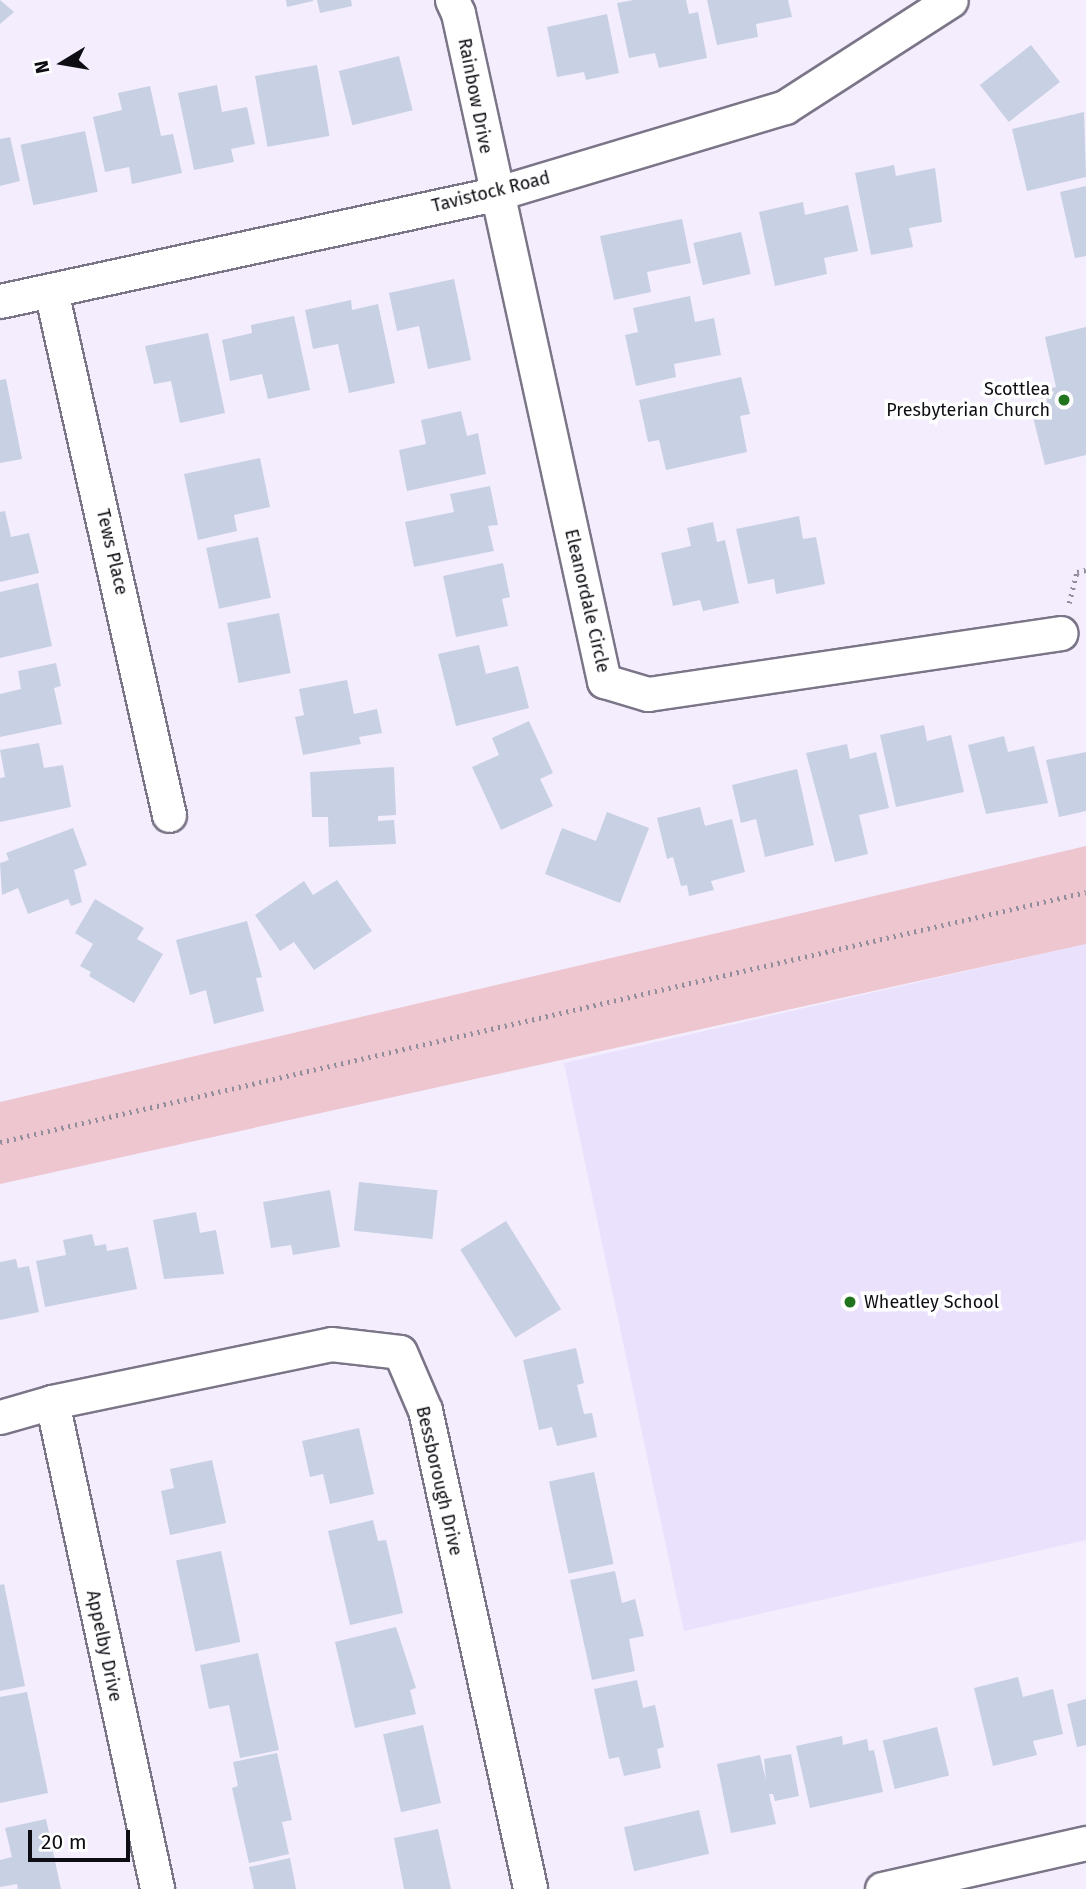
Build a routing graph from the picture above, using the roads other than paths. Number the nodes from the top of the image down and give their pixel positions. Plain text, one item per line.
1 (452, 0) edge
2 (951, 0) edge
3 (495, 194) junction
4 (51, 291) junction
5 (0, 302) edge
6 (1062, 634) dead end
7 (169, 814) dead end
8 (52, 1402) junction
9 (0, 1417) edge
10 (1086, 1843) edge
11 (982, 1878) edge
12 (157, 1889) edge
13 (530, 1889) edge
14 (881, 1889) edge

1 - 3 street, Rainbow Drive
2 - 3 street, Tavistock Road
3 - 4 street, Tavistock Road
3 - 6 street, Eleanordale Circle
4 - 5 street, Tavistock Road
4 - 7 street, Tews Place
8 - 9 street, Bessborough Drive
8 - 12 street, Appelby Drive
8 - 13 street, Bessborough Drive
10 - 11 street
11 - 14 street

